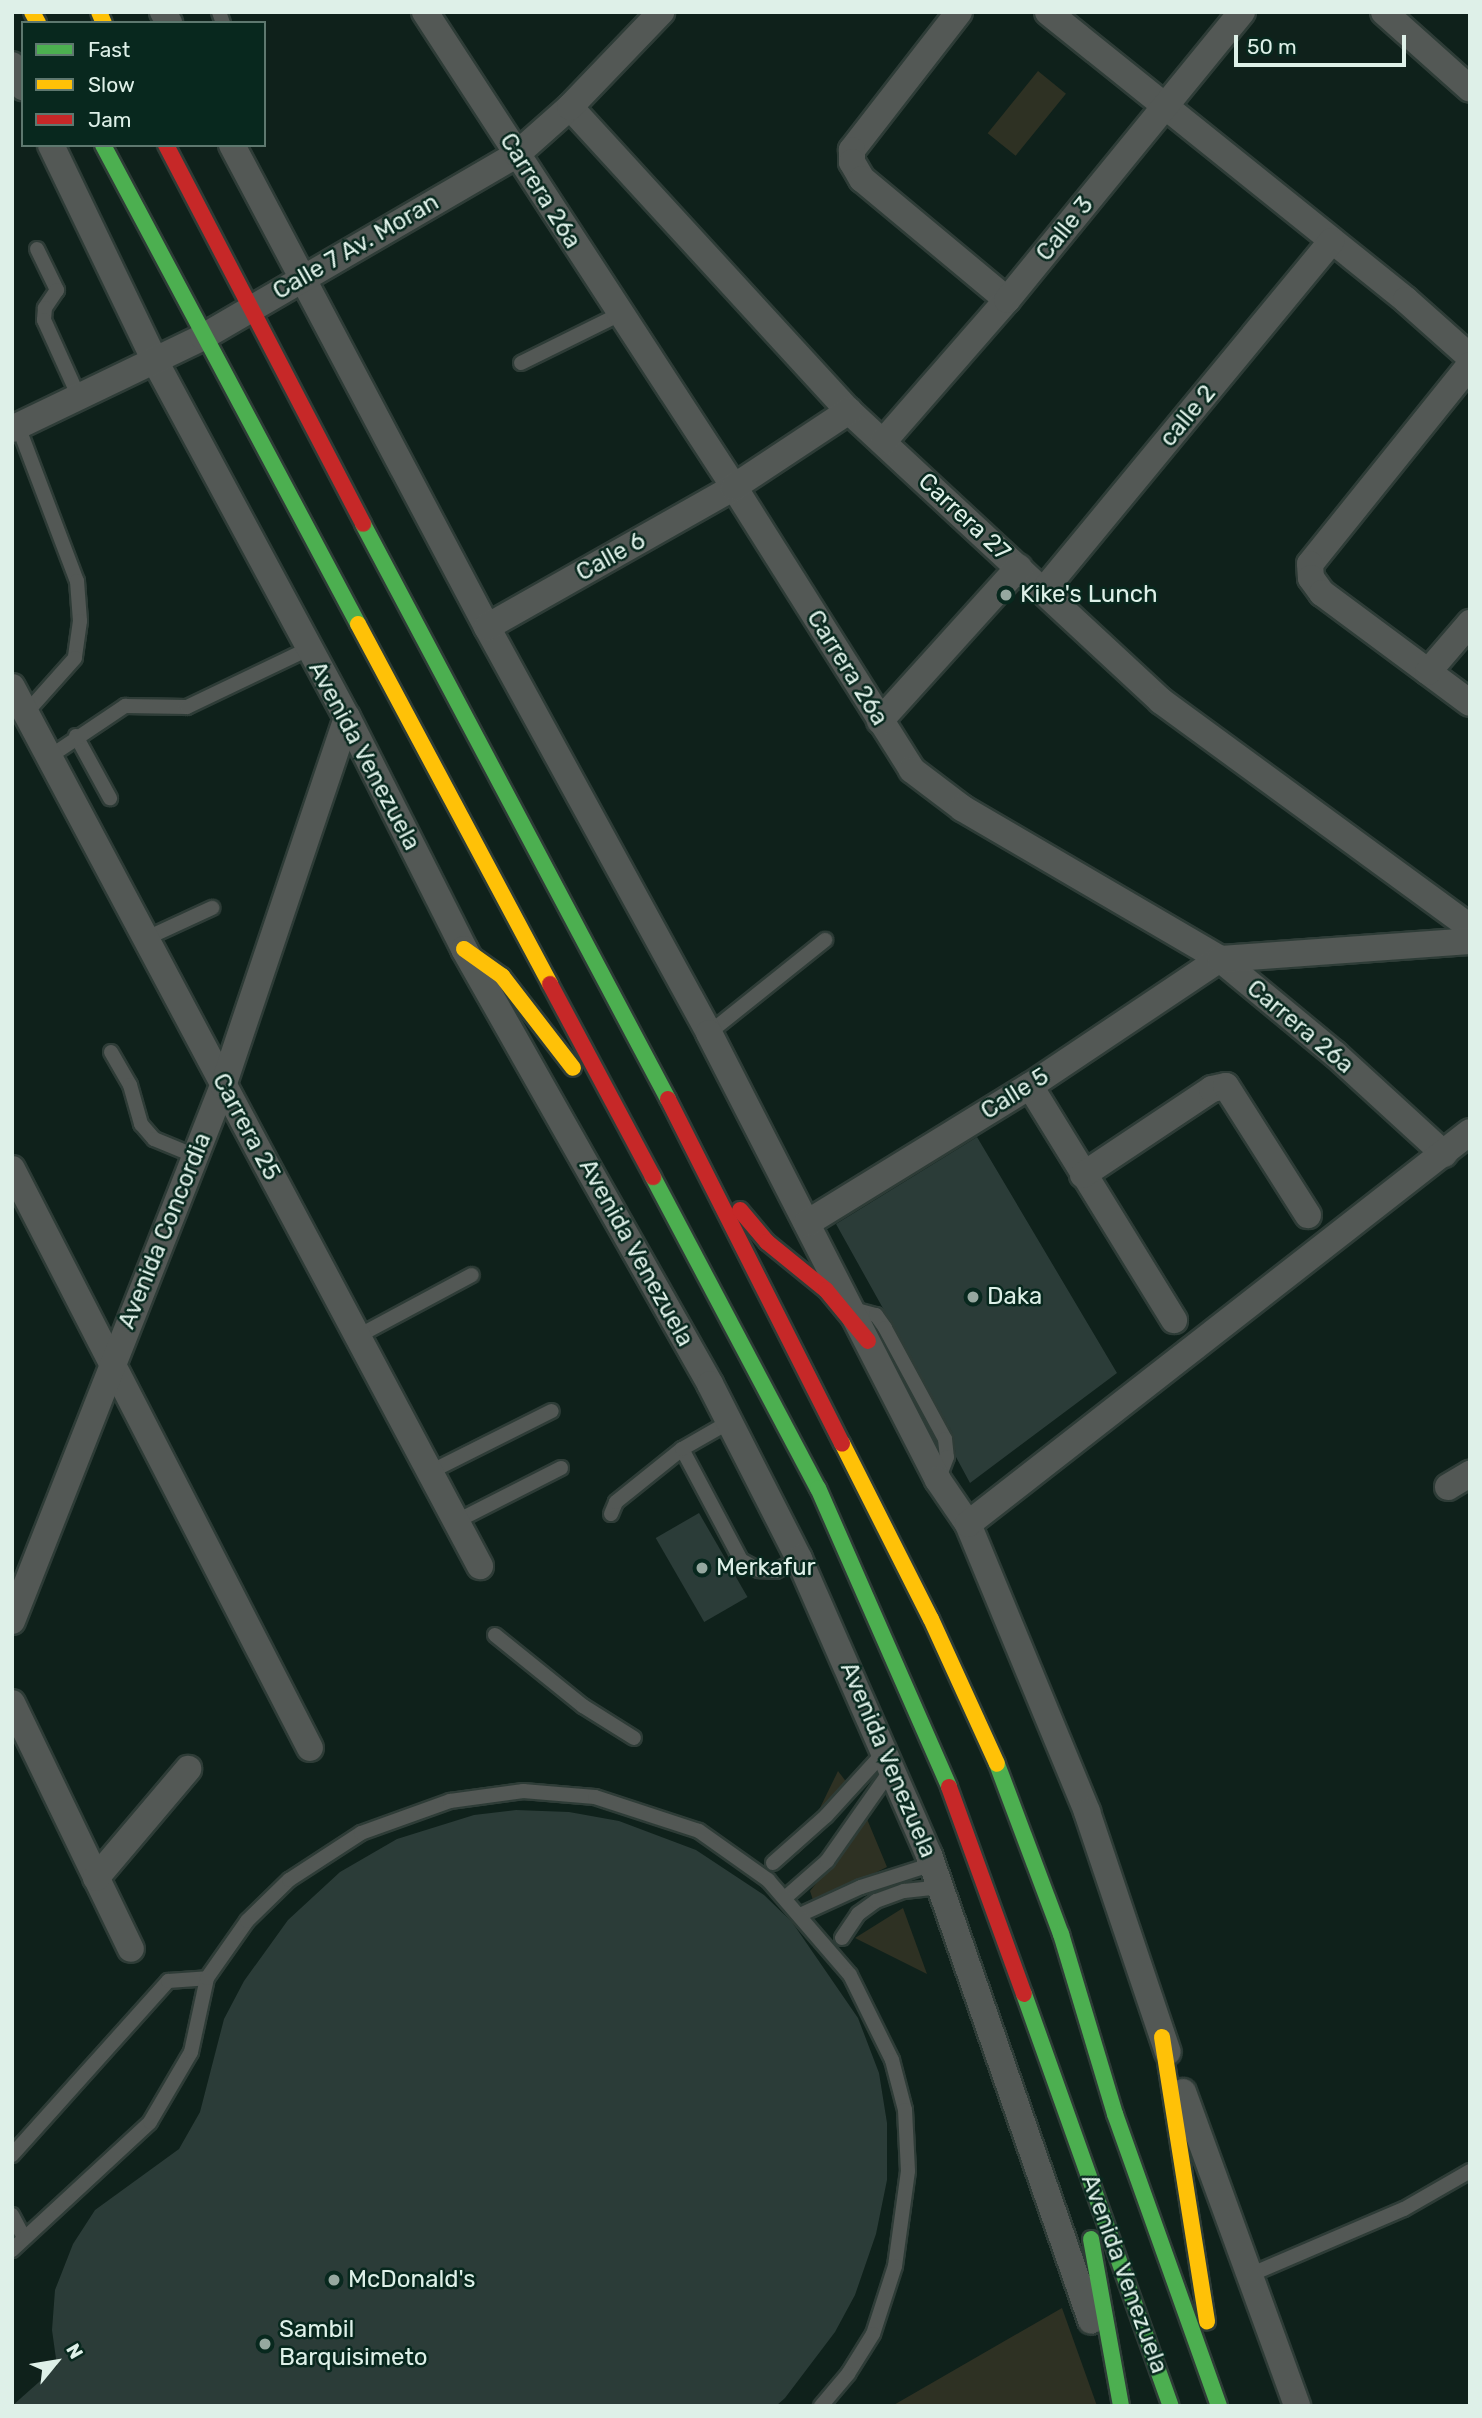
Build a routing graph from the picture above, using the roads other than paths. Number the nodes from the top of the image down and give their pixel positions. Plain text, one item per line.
1 (425, 12) edge
2 (661, 12) edge
3 (959, 12) edge
4 (1048, 12) edge
5 (1242, 12) edge
6 (1397, 17) edge
7 (1470, 89) edge
8 (570, 107) junction
9 (1163, 108) junction
10 (52, 147) edge
11 (104, 147) edge
12 (167, 147) edge
13 (233, 147) edge
14 (517, 154) junction
15 (1332, 241) junction
16 (37, 249) dead end
17 (301, 280) junction
18 (1007, 300) junction
19 (248, 309) junction
20 (618, 314) junction
21 (203, 337) junction
22 (1470, 357) edge
23 (155, 361) junction
24 (521, 363) dead end
25 (1470, 365) edge
26 (79, 397) junction
27 (849, 411) junction
28 (15, 427) edge
29 (883, 442) junction
30 (734, 487) junction
31 (1019, 567) junction
32 (1044, 590) junction
33 (1470, 623) edge
34 (487, 627) junction
35 (308, 649) junction
36 (1428, 672) junction
37 (12, 687) edge
38 (1470, 703) edge
39 (26, 713) junction
40 (347, 718) junction
41 (880, 721) junction
42 (76, 736) junction
43 (49, 757) junction
44 (110, 797) dead end
45 (212, 908) dead end
46 (1470, 927) edge
47 (147, 938) junction
48 (825, 940) dead end
49 (1470, 941) edge
50 (464, 949) junction
51 (1220, 959) junction
52 (709, 1033) junction
53 (111, 1052) dead end
54 (223, 1086) junction
55 (1030, 1086) junction
56 (1470, 1132) edge
57 (634, 1143) junction
58 (1444, 1154) junction
59 (696, 1155) junction
60 (195, 1156) junction
61 (12, 1169) edge
62 (1083, 1175) junction
63 (1308, 1215) dead end
64 (807, 1223) junction
65 (472, 1275) dead end
66 (847, 1307) junction
67 (1174, 1320) dead end
68 (358, 1336) junction
69 (867, 1341) junction
70 (114, 1360) junction
71 (552, 1411) dead end
72 (729, 1422) junction
73 (682, 1449) junction
74 (561, 1468) dead end
75 (430, 1472) junction
76 (939, 1480) junction
77 (611, 1514) dead end
78 (455, 1522) junction
79 (968, 1524) junction
80 (799, 1559) junction
81 (480, 1566) dead end
82 (12, 1621) edge
83 (495, 1634) dead end
84 (12, 1703) edge
85 (634, 1738) dead end
86 (310, 1748) dead end
87 (889, 1759) junction
88 (188, 1769) dead end
89 (774, 1863) dead end
90 (937, 1875) junction
91 (96, 1878) junction
92 (786, 1897) junction
93 (802, 1914) junction
94 (842, 1938) dead end
95 (131, 1949) dead end
96 (207, 1978) junction
97 (1162, 2037) junction
98 (1072, 2130) junction
99 (12, 2155) edge
100 (1470, 2171) edge
101 (12, 2215) edge
102 (24, 2238) junction
103 (12, 2250) edge
104 (1252, 2274) junction
105 (821, 2406) edge
106 (1121, 2406) edge
107 (1171, 2406) edge
108 (1220, 2406) edge
109 (1297, 2406) edge

1 - 14 street, Carrera 26a
2 - 8 street, Calle 7 Av. Moran
3 - 18 street
4 - 9 street
5 - 9 street, Calle 3
6 - 7 street
8 - 14 street, Calle 7 Av. Moran
8 - 27 street, Carrera 27
9 - 15 street
9 - 18 street, Calle 3
10 - 23 street, Avenida Venezuela
11 - 21 street, Avenida Venezuela
12 - 19 street, Avenida Venezuela
13 - 17 street
14 - 17 street, Calle 7 Av. Moran
14 - 20 street, Carrera 26a
15 - 22 street
15 - 32 street, calle 2
16 - 26 lane
17 - 19 street, Calle 7 Av. Moran
17 - 34 street
18 - 29 street, Calle 3
19 - 21 street, Calle 7 Av. Moran
19 - 59 street, Avenida Venezuela
20 - 24 lane
20 - 30 street, Carrera 26a
21 - 23 street, Calle 7 Av. Moran
21 - 57 street, Avenida Venezuela
23 - 26 street, Calle 7 Av. Moran
23 - 35 street, Avenida Venezuela
25 - 36 street
26 - 28 street, Calle 7 Av. Moran
27 - 29 street, Carrera 27
27 - 30 street, Calle 6
28 - 39 lane
29 - 31 street, Carrera 27
30 - 34 street, Calle 6
30 - 41 street, Carrera 26a
31 - 32 street, Carrera 27
31 - 41 street
32 - 46 street, Carrera 27
33 - 36 street
34 - 52 street
35 - 40 street, Avenida Venezuela
35 - 42 lane
36 - 38 street
37 - 39 street, Carrera 25
39 - 43 street, Carrera 25
40 - 50 street, Avenida Venezuela
40 - 54 street, Avenida Concordia
41 - 51 street, Carrera 26a
42 - 43 lane
42 - 44 lane
43 - 47 street, Carrera 25
45 - 47 lane
47 - 54 street, Carrera 25
48 - 52 lane
49 - 51 street
50 - 57 street
50 - 72 street, Avenida Venezuela
51 - 55 street, Calle 5
51 - 58 street, Carrera 26a
52 - 64 street
53 - 60 lane
54 - 60 street, Avenida Concordia
54 - 68 street, Carrera 25
55 - 62 street
55 - 64 street, Calle 5
56 - 58 street
57 - 98 street, Avenida Venezuela
58 - 79 street
59 - 69 street
59 - 108 street, Avenida Venezuela
60 - 70 street, Avenida Concordia
61 - 70 street
62 - 63 street
62 - 67 street
64 - 66 street
65 - 68 lane
66 - 69 street
66 - 76 lane
68 - 75 street, Carrera 25
69 - 76 street
70 - 82 street, Avenida Concordia
70 - 86 street
71 - 75 lane
72 - 73 lane
72 - 80 street, Avenida Venezuela
73 - 77 lane
73 - 80 lane
74 - 78 lane
75 - 78 street, Carrera 25
76 - 79 street
78 - 81 street, Carrera 25
79 - 97 street
80 - 87 street, Avenida Venezuela
83 - 85 lane
84 - 91 street
87 - 89 lane
87 - 90 street, Avenida Venezuela
87 - 92 lane
88 - 91 street
90 - 93 lane
90 - 94 lane
90 - 106 street, Avenida Venezuela
91 - 95 street
92 - 93 lane
92 - 96 lane
93 - 105 lane
96 - 99 lane
96 - 102 lane
97 - 104 street
97 - 108 street
98 - 106 street
98 - 107 street, Avenida Venezuela
100 - 104 lane
101 - 102 lane
102 - 103 lane
104 - 109 street

